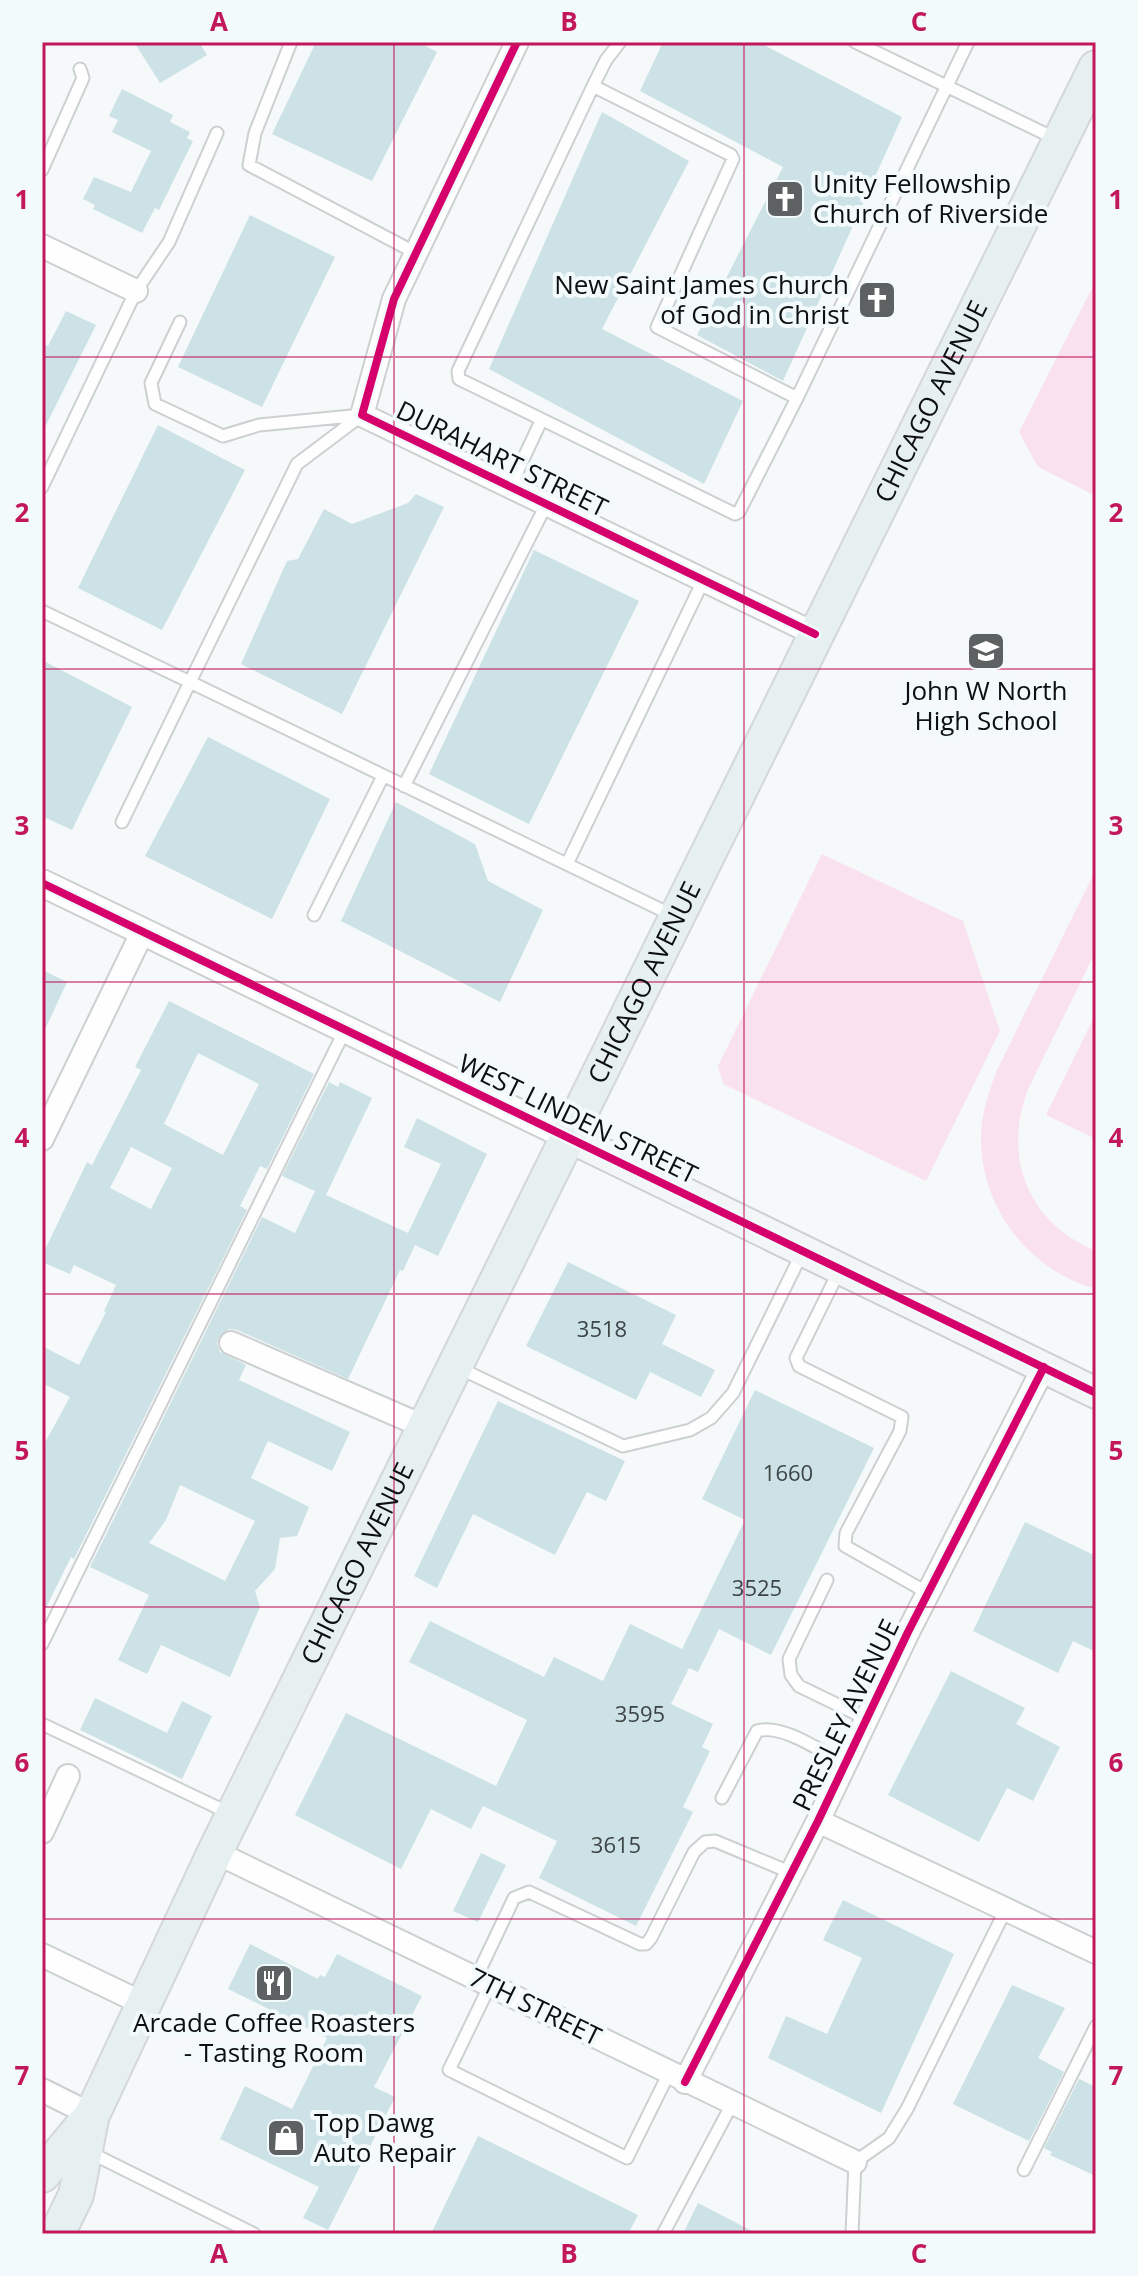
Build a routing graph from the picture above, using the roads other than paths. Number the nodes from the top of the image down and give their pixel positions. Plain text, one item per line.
1 (291, 42) edge
2 (517, 42) edge
3 (620, 42) edge
4 (855, 42) edge
5 (968, 42) edge
6 (1096, 68) edge
7 (80, 69) dead end
8 (593, 86) junction
9 (945, 86) junction
10 (217, 133) dead end
11 (1060, 141) junction
12 (42, 170) edge
13 (42, 246) edge
14 (416, 253) junction
15 (136, 291) junction
16 (180, 322) dead end
17 (797, 398) junction
18 (362, 415) junction
19 (541, 421) junction
20 (511, 485) junction
21 (42, 487) edge
22 (548, 503) junction
23 (704, 579) junction
24 (42, 611) edge
25 (815, 634) junction
26 (190, 682) junction
27 (383, 776) junction
28 (404, 786) junction
29 (122, 822) dead end
30 (567, 864) junction
31 (42, 883) edge
32 (314, 915) dead end
33 (677, 917) junction
34 (143, 931) junction
35 (346, 1028) junction
36 (569, 1137) junction
37 (42, 1139) edge
38 (804, 1250) junction
39 (840, 1268) junction
40 (231, 1343) dead end
41 (456, 1366) junction
42 (1044, 1367) junction
43 (1096, 1393) edge
44 (425, 1427) junction
45 (827, 1580) dead end
46 (928, 1593) junction
47 (42, 1644) edge
48 (867, 1719) junction
49 (42, 1724) edge
50 (845, 1764) junction
51 (68, 1776) dead end
52 (722, 1798) dead end
53 (234, 1815) junction
54 (818, 1821) junction
55 (42, 1832) edge
56 (215, 1852) junction
57 (792, 1873) junction
58 (1006, 1909) junction
59 (1096, 1952) edge
60 (42, 1955) edge
61 (483, 1981) junction
62 (144, 2004) junction
63 (1096, 2026) edge
64 (677, 2077) junction
65 (42, 2090) edge
66 (732, 2104) junction
67 (92, 2115) junction
68 (85, 2150) junction
69 (855, 2162) junction
70 (1024, 2170) dead end
71 (42, 2175) edge
72 (57, 2234) edge
73 (254, 2234) edge
74 (663, 2234) edge
75 (852, 2234) edge

1 - 14 lane
2 - 14 street, DURAHART STREET
3 - 8 lane
4 - 9 lane
5 - 9 lane
6 - 11 main road, CHICAGO AVENUE
7 - 12 lane
8 - 17 lane
8 - 19 lane
9 - 11 lane
9 - 17 lane
10 - 15 lane
11 - 25 main road, CHICAGO AVENUE
13 - 15 street
14 - 18 street, DURAHART STREET
15 - 21 lane
16 - 18 lane
17 - 19 lane
18 - 20 street, DURAHART STREET
18 - 26 lane
19 - 20 lane
20 - 22 street, DURAHART STREET
22 - 23 street, DURAHART STREET
22 - 28 lane
23 - 25 street, DURAHART STREET
23 - 30 lane
24 - 26 lane
25 - 33 main road, CHICAGO AVENUE
26 - 27 lane
26 - 29 lane
27 - 28 lane
27 - 32 lane
28 - 30 lane
30 - 33 lane
31 - 34 street, WEST LINDEN STREET
33 - 36 main road, CHICAGO AVENUE
34 - 35 street, WEST LINDEN STREET
34 - 37 street
35 - 36 street, WEST LINDEN STREET
35 - 47 lane
36 - 38 main road, WEST LINDEN STREET
36 - 41 main road, CHICAGO AVENUE
38 - 39 main road, WEST LINDEN STREET
38 - 41 lane
39 - 42 main road, WEST LINDEN STREET
39 - 46 lane
40 - 44 street
41 - 44 main road, CHICAGO AVENUE
42 - 43 main road, WEST LINDEN STREET
42 - 46 street, PRESLEY AVENUE
44 - 53 main road, CHICAGO AVENUE
45 - 48 lane
46 - 48 street, PRESLEY AVENUE
48 - 50 street, PRESLEY AVENUE
49 - 53 lane
50 - 52 lane
50 - 54 street, PRESLEY AVENUE
51 - 55 street
53 - 56 main road, CHICAGO AVENUE
54 - 57 street, PRESLEY AVENUE
54 - 58 street
56 - 61 street, 7TH STREET
56 - 62 main road, CHICAGO AVENUE
57 - 61 lane
57 - 64 street, PRESLEY AVENUE
58 - 59 street
58 - 69 lane
60 - 62 street
61 - 64 street, 7TH STREET
61 - 64 lane
62 - 67 main road, CHICAGO AVENUE
63 - 70 lane
64 - 66 street, 7TH STREET
65 - 67 street
66 - 69 street, 7TH STREET
66 - 74 lane
67 - 68 main road, CHICAGO AVENUE
67 - 71 main road, CHICAGO AVENUE
68 - 72 main road, CHICAGO AVENUE
68 - 73 lane
69 - 75 lane

